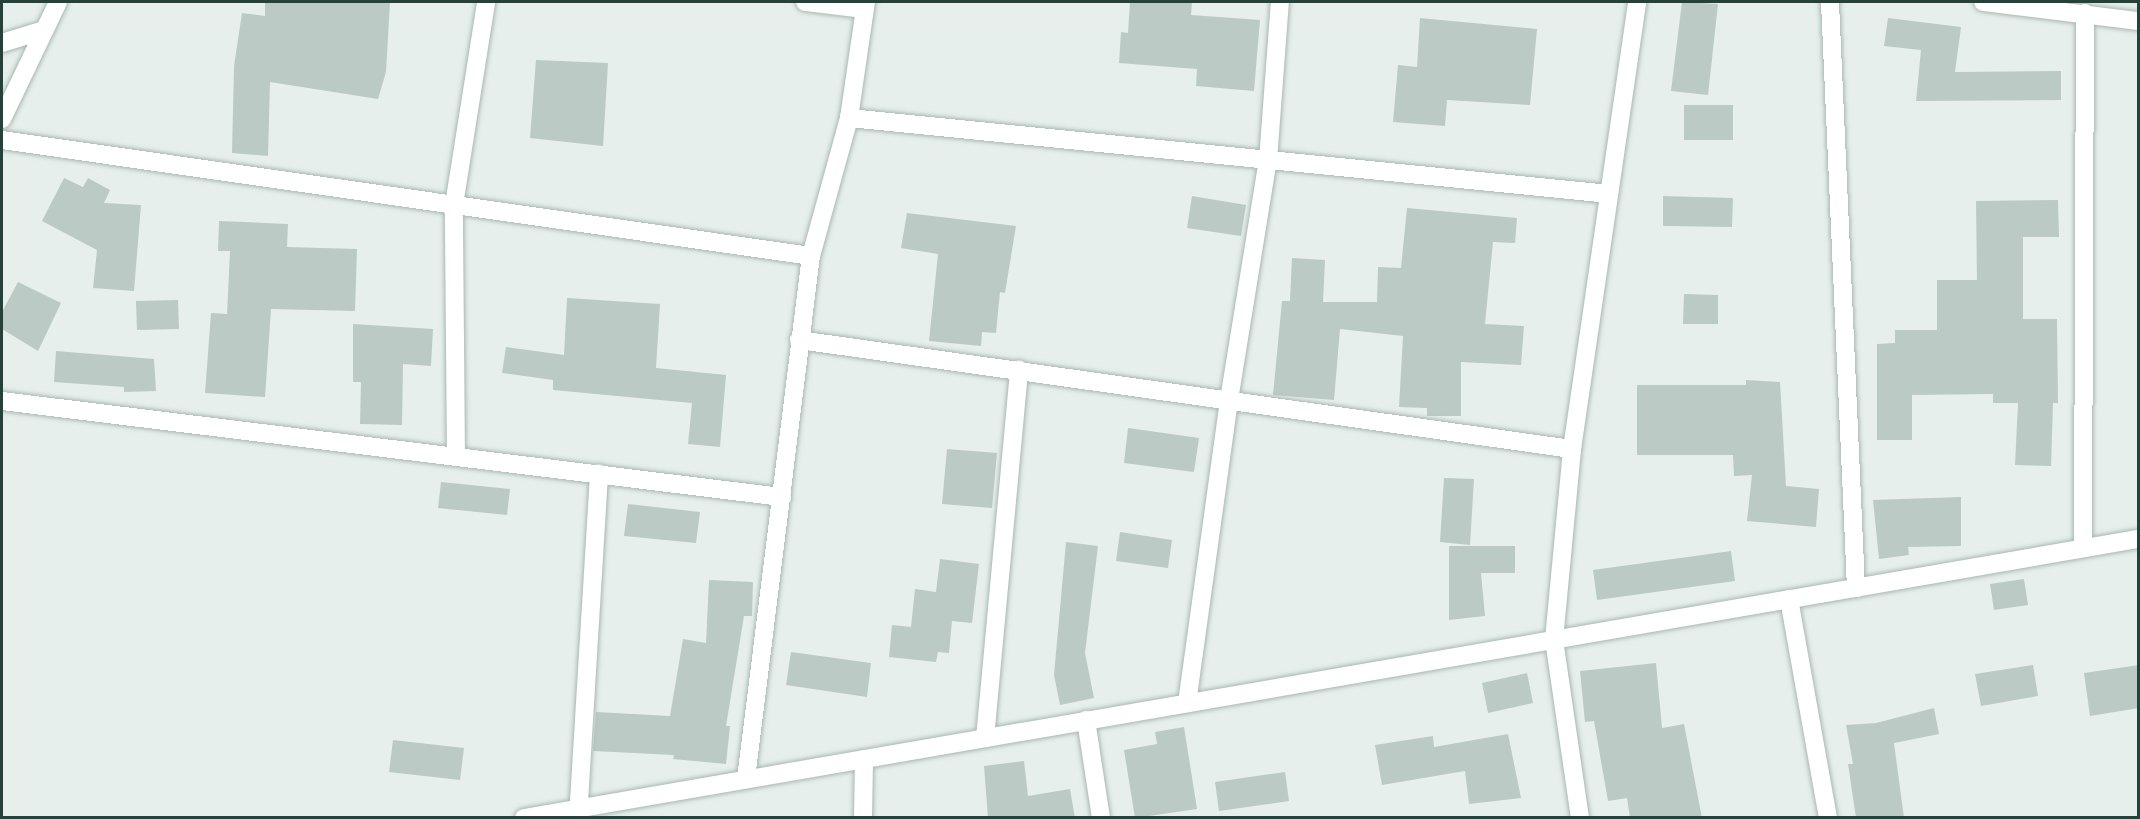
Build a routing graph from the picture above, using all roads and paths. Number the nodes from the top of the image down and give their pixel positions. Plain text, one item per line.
1 (58, 2) edge
2 (486, 2) edge
3 (805, 2) edge
4 (1280, 2) edge
5 (1637, 2) edge
6 (1830, 2) edge
7 (1983, 2) edge
8 (2047, 4) edge
9 (865, 5) edge
10 (2085, 13) junction
11 (2139, 21) edge
12 (44, 30) junction
13 (2, 43) edge
14 (849, 118) junction
15 (2, 119) edge
16 (2, 140) edge
17 (1268, 160) junction
18 (1609, 194) junction
19 (454, 205) junction
20 (811, 256) junction
21 (799, 340) junction
22 (1019, 370) junction
23 (1229, 400) junction
24 (2, 401) edge
25 (1572, 449) junction
26 (456, 457) junction
27 (599, 474) junction
28 (782, 497) junction
29 (2139, 539) edge
30 (2083, 548) junction
31 (1856, 588) junction
32 (1789, 599) junction
33 (1554, 640) junction
34 (1187, 703) junction
35 (1086, 720) junction
36 (985, 738) junction
37 (864, 759) junction
38 (746, 779) junction
39 (577, 813) edge
40 (524, 818) edge
41 (863, 818) edge
42 (1101, 818) edge
43 (1580, 818) edge
44 (1828, 818) edge

1 - 12 street
2 - 19 street
3 - 9 street
4 - 17 street
5 - 18 street
6 - 31 street
7 - 8 street
8 - 10 street
9 - 14 street
10 - 11 street
10 - 30 street
12 - 13 street
12 - 15 street
14 - 17 street
14 - 20 street
16 - 19 street
17 - 18 street
17 - 23 street
18 - 25 street
19 - 20 street
19 - 26 street
20 - 21 street
21 - 22 street
21 - 28 street
22 - 23 street
22 - 36 street
23 - 25 street
23 - 34 street
24 - 26 street
25 - 33 street
26 - 27 street
27 - 28 street
27 - 39 street
28 - 38 street
29 - 30 street
30 - 31 street
31 - 32 street
32 - 33 street
32 - 44 street
33 - 34 street
33 - 43 street
34 - 35 street
35 - 36 street
35 - 42 street
36 - 37 street
37 - 38 street
37 - 41 street
38 - 39 street
39 - 40 street

